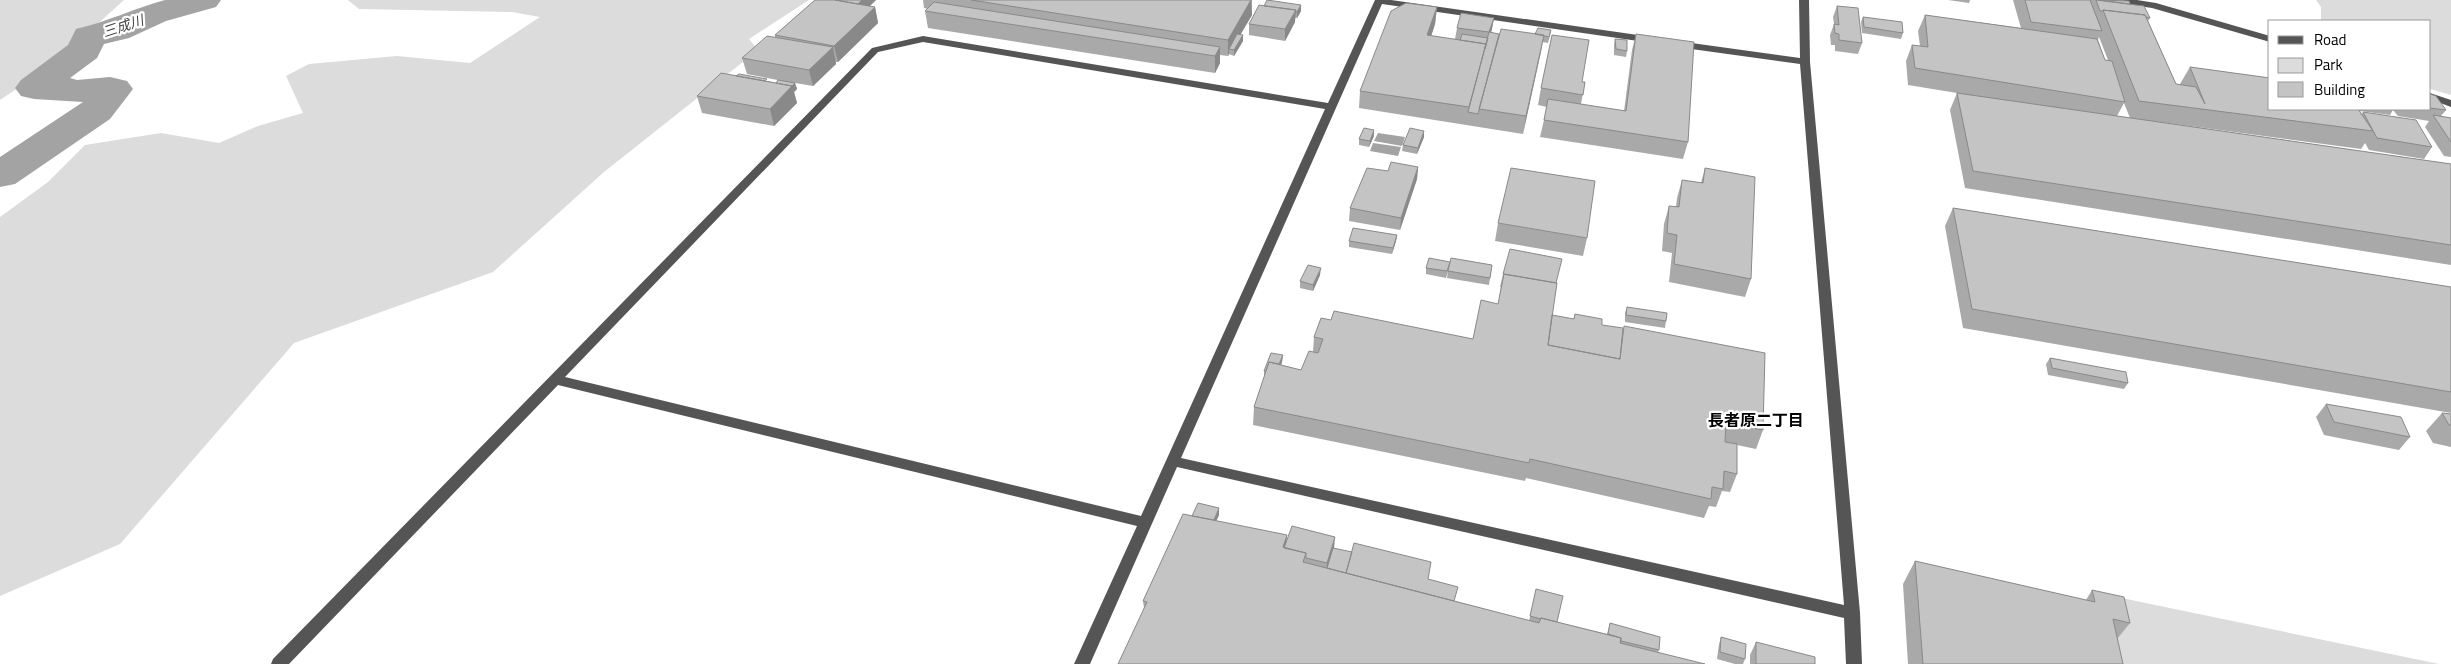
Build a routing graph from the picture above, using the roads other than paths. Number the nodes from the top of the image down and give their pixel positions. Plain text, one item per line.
1 (1804, 0) edge
2 (2118, 0) edge
3 (2268, 38) edge
4 (1805, 62) junction
5 (2431, 96) edge
6 (2451, 104) edge
7 (1331, 108) junction
8 (554, 379) junction
9 (1174, 461) junction
10 (1146, 522) junction
11 (1852, 613) junction
12 (279, 664) edge
13 (1082, 664) edge
14 (1854, 664) edge

1 - 4 street
2 - 3 street
4 - 7 street
4 - 11 street
5 - 6 street
7 - 8 street
7 - 9 street
8 - 10 street
8 - 12 street
9 - 10 street
9 - 11 street
10 - 13 street
11 - 14 street

